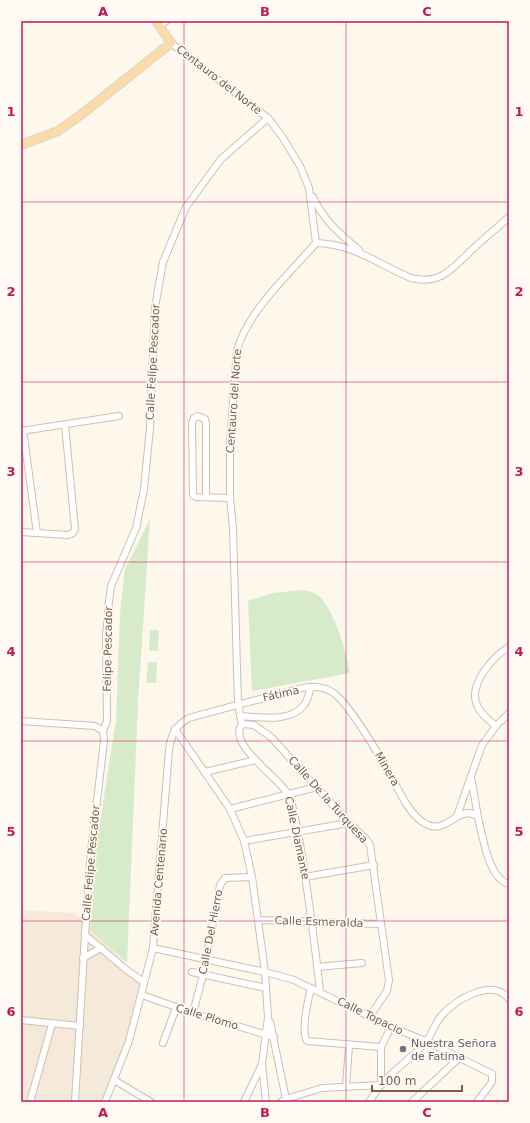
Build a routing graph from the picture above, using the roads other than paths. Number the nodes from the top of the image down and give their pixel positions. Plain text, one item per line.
1 (166, 21) edge
2 (157, 23) edge
3 (171, 43) junction
4 (268, 118) junction
5 (21, 145) edge
6 (309, 188) junction
7 (509, 217) edge
8 (316, 243) junction
9 (362, 253) junction
10 (119, 416) dead end
11 (64, 425) junction
12 (22, 431) edge
13 (206, 496) junction
14 (230, 498) junction
15 (21, 532) edge
16 (37, 534) junction
17 (118, 568) joint
18 (509, 647) edge
19 (311, 687) junction
20 (325, 688) joint
21 (238, 704) junction
22 (509, 713) edge
23 (240, 716) junction
24 (21, 721) edge
25 (242, 724) junction
26 (496, 726) junction
27 (176, 729) junction
28 (103, 731) junction
29 (104, 741) joint
30 (256, 760) junction
31 (205, 772) junction
32 (471, 776) junction
33 (317, 787) junction
34 (289, 794) junction
35 (230, 809) junction
36 (457, 816) junction
37 (478, 817) junction
38 (349, 823) junction
39 (297, 831) junction
40 (244, 841) junction
41 (374, 865) junction
42 (305, 877) junction
43 (252, 878) junction
44 (509, 884) edge
45 (259, 920) junction
46 (313, 923) junction
47 (380, 924) junction
48 (85, 935) junction
49 (101, 948) junction
50 (153, 948) junction
51 (84, 958) junction
52 (206, 959) junction
53 (362, 963) dead end
54 (317, 966) junction
55 (192, 972) dead end
56 (265, 972) junction
57 (203, 975) junction
58 (144, 982) junction
59 (266, 988) junction
60 (311, 988) junction
61 (320, 991) junction
62 (142, 995) junction
63 (509, 999) edge
64 (176, 1008) junction
65 (193, 1013) junction
66 (370, 1016) junction
67 (268, 1018) junction
68 (21, 1020) edge
69 (52, 1024) junction
70 (80, 1026) junction
71 (391, 1027) junction
72 (266, 1035) junction
73 (274, 1037) junction
74 (426, 1041) junction
75 (163, 1043) dead end
76 (350, 1046) junction
77 (381, 1047) junction
78 (459, 1058) junction
79 (262, 1064) junction
80 (114, 1080) junction
81 (381, 1085) junction
82 (346, 1086) junction
83 (283, 1100) edge
84 (106, 1101) edge
85 (30, 1102) edge
86 (75, 1102) edge
87 (151, 1102) edge
88 (244, 1102) edge
89 (266, 1102) edge
90 (369, 1102) edge
91 (412, 1102) edge
92 (477, 1102) edge

1 - 2 street
2 - 3 main road, Centauro del Norte
3 - 4 street, Centauro del Norte
3 - 5 main road
4 - 6 street, Centauro del Norte
4 - 17 street, Calle Felipe Pescador
6 - 8 street, Centauro del Norte
6 - 9 street
7 - 9 street
8 - 9 street
8 - 14 street, Centauro del Norte
10 - 11 street
11 - 12 street
11 - 16 street
12 - 16 street
13 - 13 street
13 - 14 street
14 - 21 street, Centauro del Norte
15 - 16 street
17 - 28 street, Felipe Pescador
18 - 26 street
19 - 20 street, Fátima
19 - 21 street, Fátima
19 - 23 street
20 - 36 street, Minera
21 - 23 street, Calle Diamante
21 - 27 street
22 - 26 street
23 - 25 street, Calle Diamante
24 - 28 street
25 - 30 street, Calle Diamante
25 - 33 street, Calle De la Turquesa
26 - 32 street
27 - 31 street
27 - 50 street, Avenida Centenario
28 - 29 street, Felipe Pescador
29 - 48 street, Calle Felipe Pescador
30 - 31 street
30 - 34 street, Calle Diamante
31 - 35 street
32 - 36 street
32 - 37 street
33 - 34 street
33 - 38 street, Calle De la Turquesa
34 - 35 street
34 - 39 street, Calle Diamante
35 - 40 street
36 - 37 street
37 - 44 street
38 - 39 street
38 - 41 street, Calle De la Turquesa
39 - 40 street
39 - 42 street, Calle Diamante
40 - 43 street
41 - 42 street
41 - 47 street, Calle De la Turquesa
42 - 46 street, Calle Diamante
43 - 45 street
43 - 52 street, Calle Del Hierro
45 - 46 street, Calle Esmeralda
45 - 56 street
46 - 47 street, Calle Esmeralda
46 - 54 street, Calle Diamante
47 - 66 street, Calle De la Turquesa
48 - 49 street, Calle Felipe Pescador
48 - 51 street
49 - 51 street
49 - 58 street, Calle Felipe Pescador
50 - 52 street, Calle Topacio
50 - 58 street, Avenida Centenario
51 - 70 street
52 - 56 street, Calle Topacio
52 - 57 street, Calle Del Hierro
53 - 54 street
54 - 61 street, Calle Diamante
55 - 57 street
56 - 59 street
56 - 60 street, Calle Topacio
57 - 59 street
57 - 65 street, Calle Del Hierro
58 - 62 street, Avenida Centenario
59 - 67 street
60 - 61 street, Calle Topacio
60 - 76 street
61 - 66 street, Calle Topacio
62 - 64 street, Calle Plomo
62 - 80 street, Avenida Centenario
63 - 74 street
64 - 65 street, Calle Plomo
64 - 75 street
65 - 72 street, Calle Plomo
66 - 71 street, Calle Topacio
67 - 72 street
67 - 73 street
68 - 69 street
69 - 70 street
69 - 85 street
70 - 86 street
71 - 74 street, Calle Topacio
71 - 77 street
72 - 73 street, Calle Plomo
72 - 79 street
73 - 83 street
74 - 78 street, Calle Topacio
74 - 81 street
76 - 77 street
76 - 82 street
77 - 81 street
78 - 91 street
78 - 92 street, Calle Topacio
79 - 88 street
79 - 89 street
80 - 84 street, Avenida Centenario
80 - 87 street
81 - 82 street
81 - 90 street
82 - 83 street

